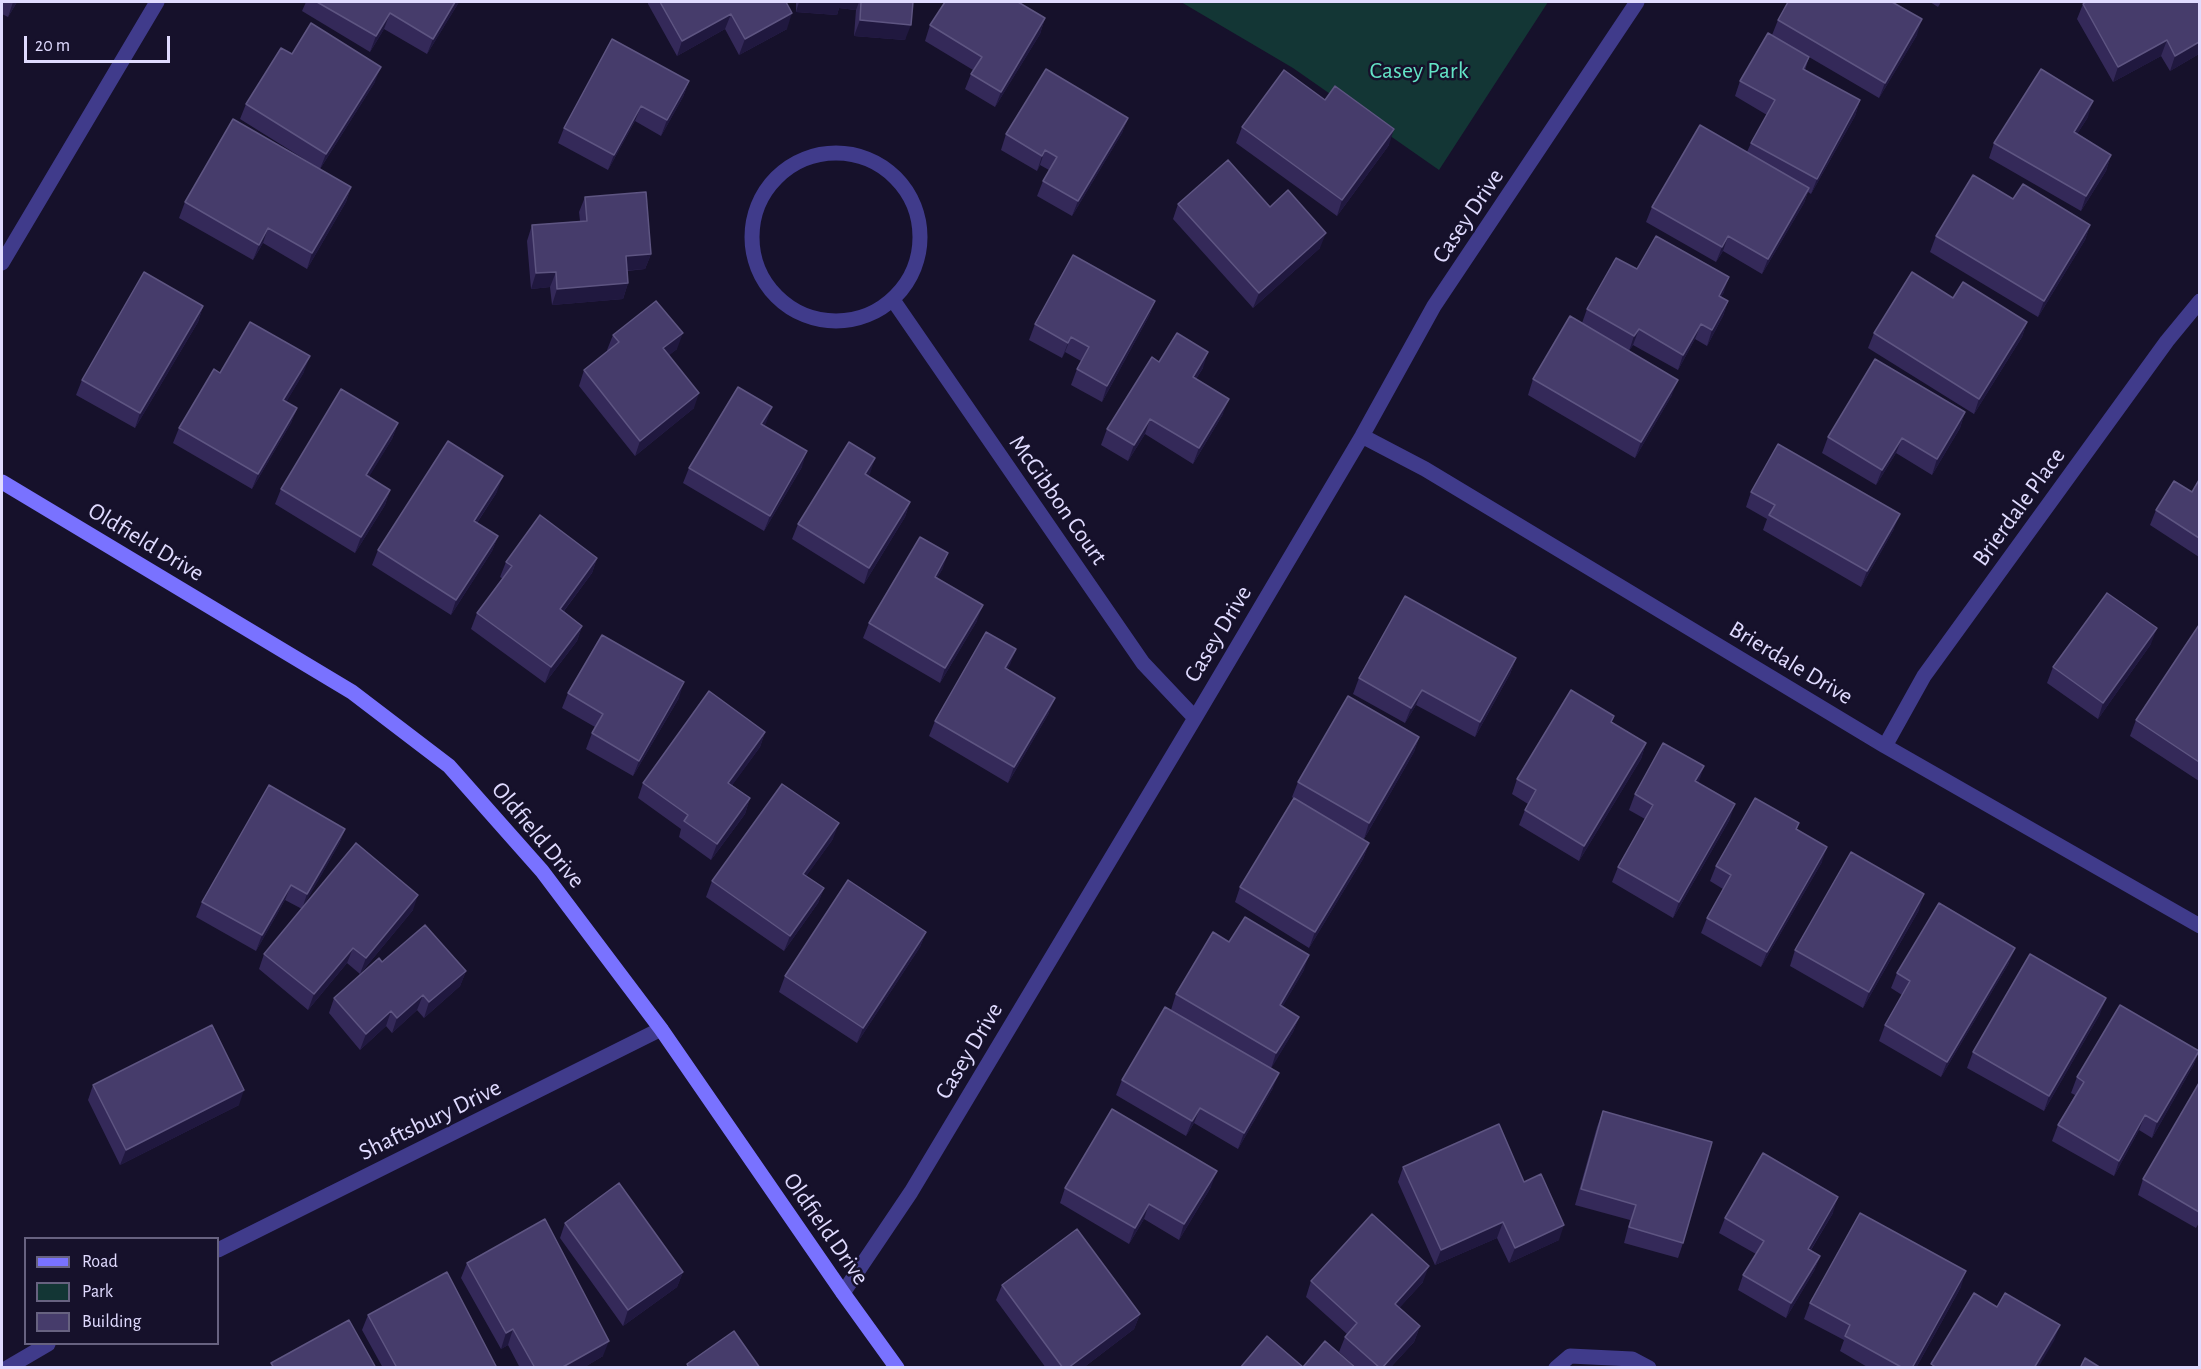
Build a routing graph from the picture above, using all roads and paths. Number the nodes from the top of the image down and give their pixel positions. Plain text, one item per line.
1 (157, 2) edge
2 (1637, 2) edge
3 (2, 262) edge
4 (893, 300) junction
5 (2199, 301) edge
6 (1362, 436) junction
7 (2, 482) edge
8 (1195, 718) junction
9 (1885, 746) junction
10 (2199, 926) edge
11 (661, 1029) junction
12 (219, 1250) edge
13 (843, 1293) junction
14 (46, 1345) edge
15 (7, 1368) edge
16 (897, 1368) edge
17 (1556, 1368) edge
18 (1649, 1368) edge

1 - 3 street
2 - 6 street, Casey Drive
4 - 4 street
4 - 8 street, McGibbon Court
5 - 9 street, Brierdale Place
6 - 8 street, Casey Drive
6 - 9 street, Brierdale Drive
7 - 11 street, Oldfield Drive
8 - 13 street, Casey Drive
9 - 10 street, Brierdale Drive
11 - 12 street, Shaftsbury Drive
11 - 13 street, Oldfield Drive
13 - 16 street, Oldfield Drive
14 - 15 street
17 - 18 street

